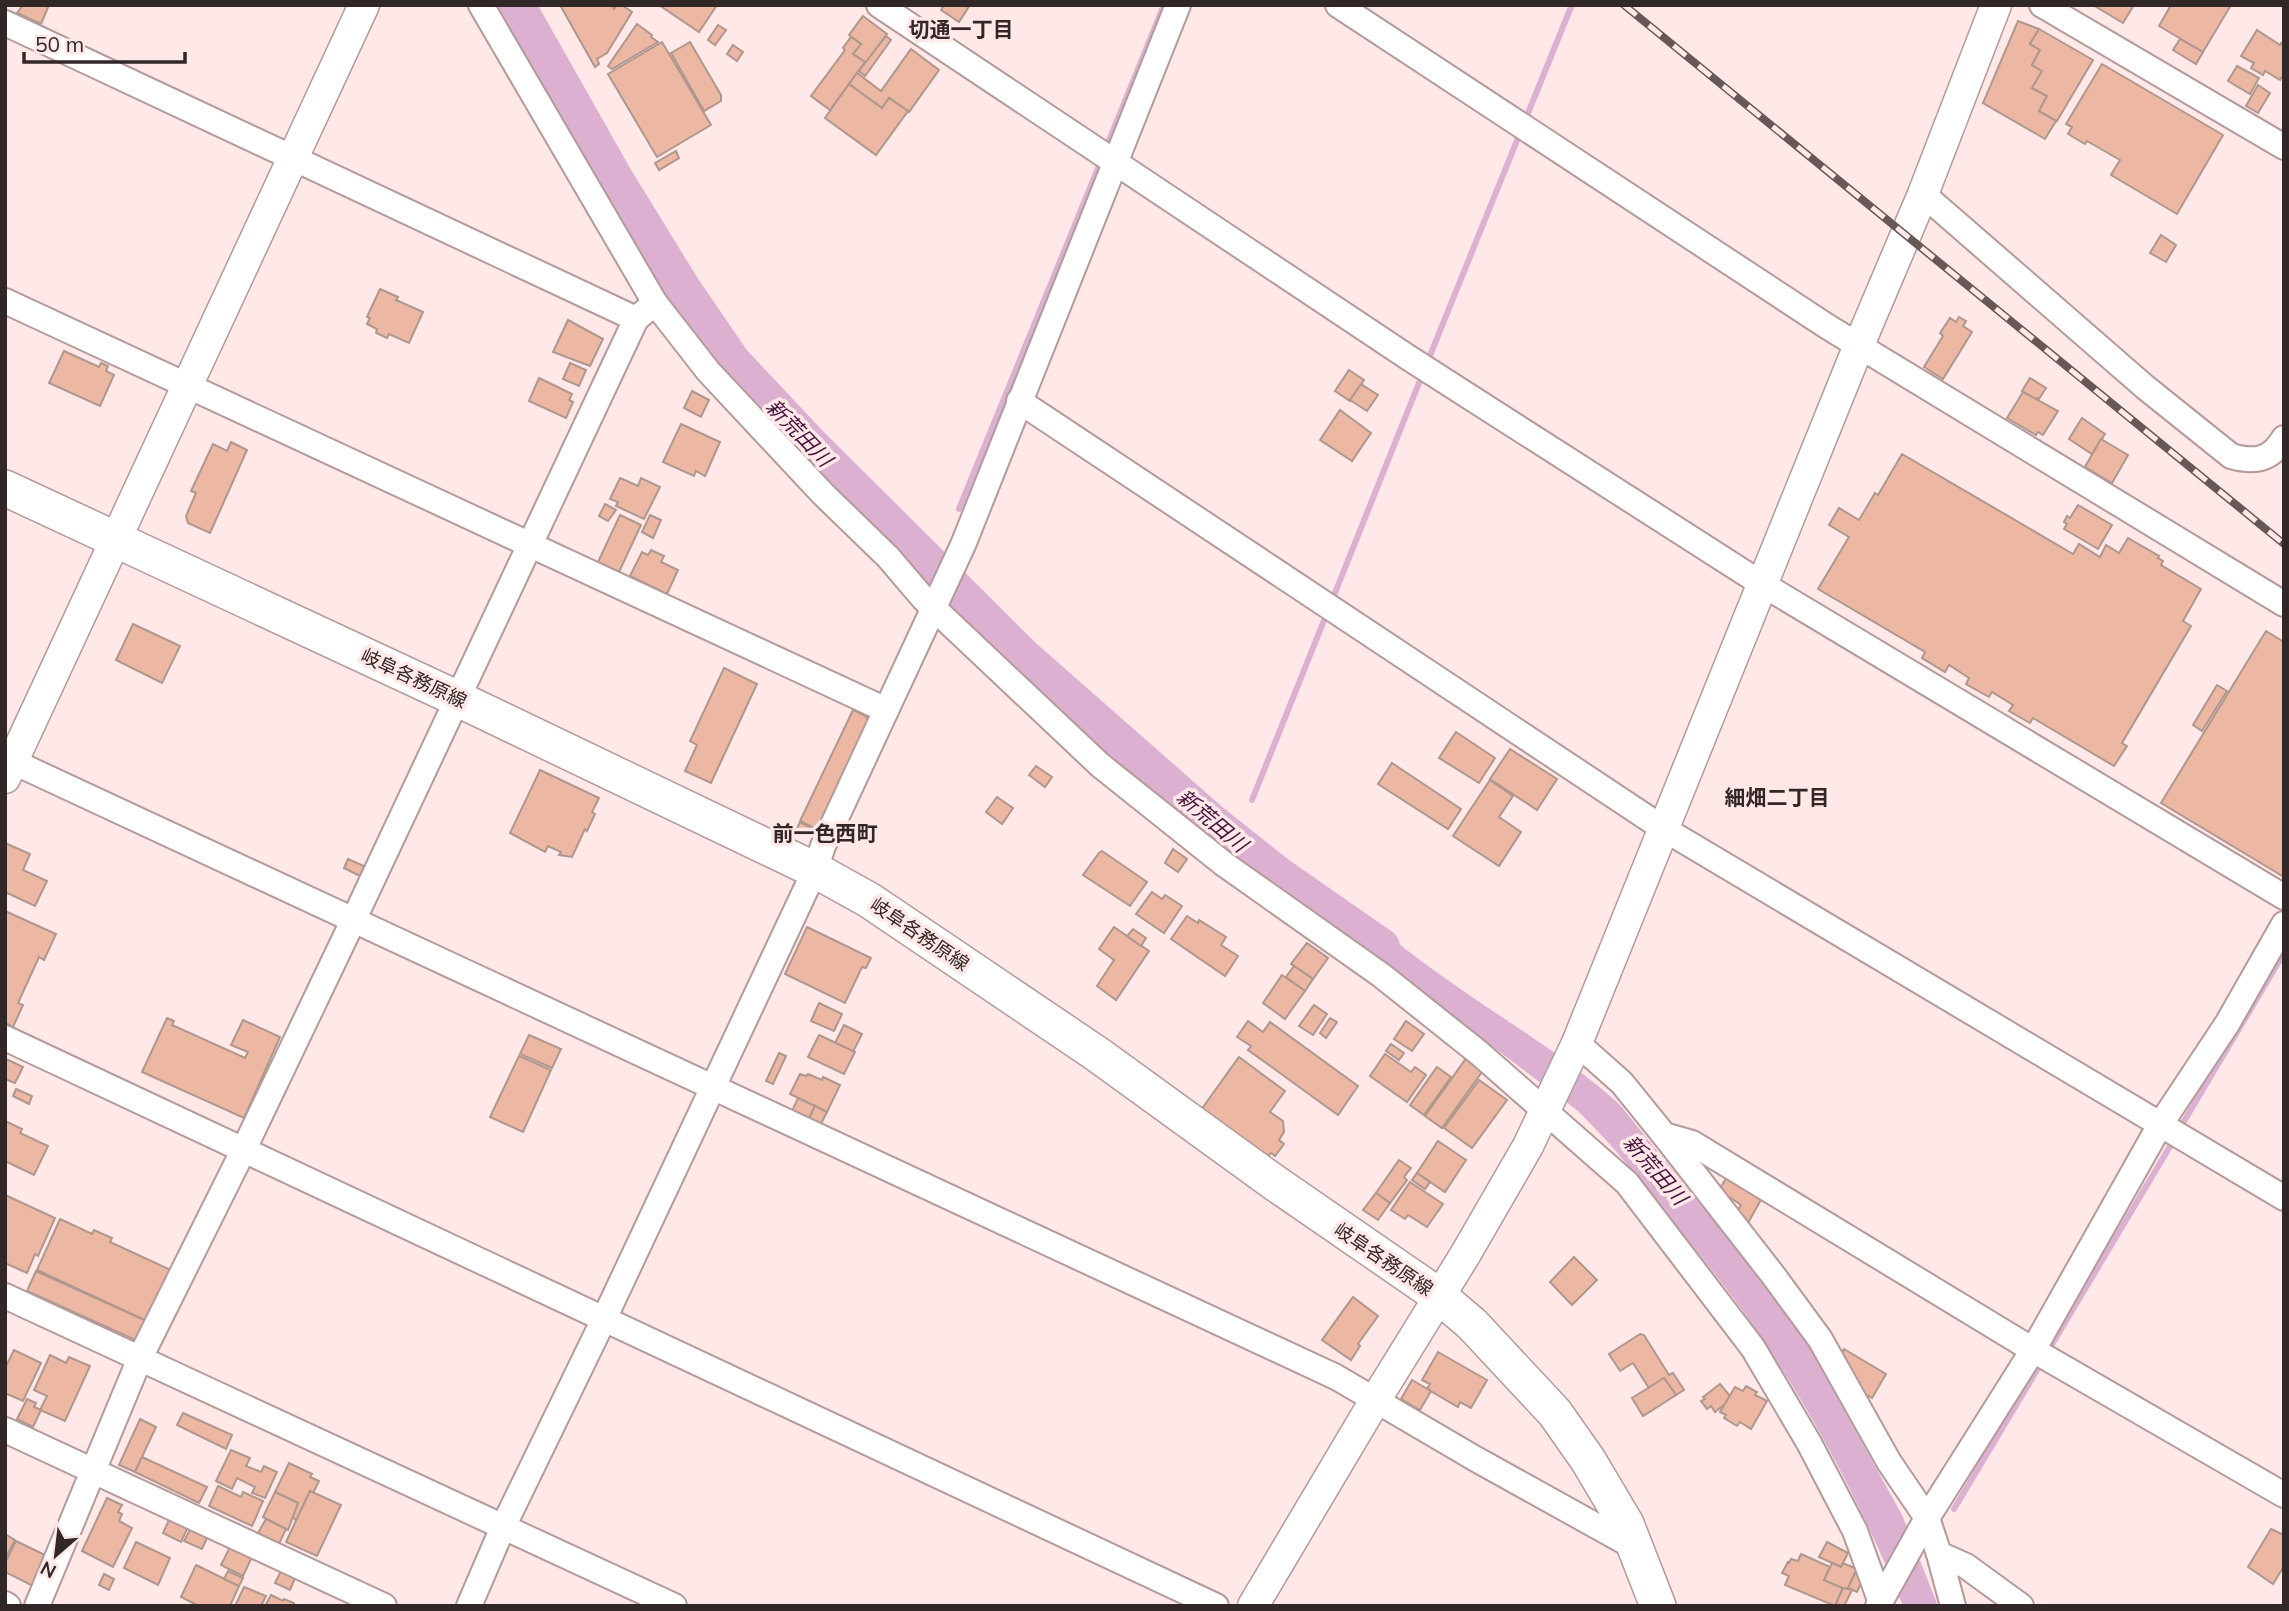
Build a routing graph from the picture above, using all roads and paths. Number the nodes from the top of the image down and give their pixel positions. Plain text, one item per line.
1 (364, 5) edge
2 (481, 5) edge
3 (879, 5) edge
4 (1178, 5) edge
5 (1338, 5) edge
6 (1996, 5) edge
7 (2042, 5) edge
8 (5, 23) edge
9 (2284, 147) edge
10 (293, 158) junction
11 (1115, 160) junction
12 (1923, 194) junction
13 (5, 301) edge
14 (655, 303) junction
15 (636, 319) junction
16 (1859, 345) junction
17 (186, 386) junction
18 (1019, 401) junction
19 (2281, 449) edge
20 (5, 488) edge
21 (114, 540) junction
22 (529, 545) junction
23 (1762, 584) junction
24 (936, 604) junction
25 (2284, 604) edge
26 (456, 698) junction
27 (886, 710) junction
28 (8, 766) edge
29 (1664, 829) junction
30 (815, 870) junction
31 (2284, 897) edge
32 (353, 921) junction
33 (2284, 924) edge
34 (5, 1038) edge
35 (1575, 1048) junction
36 (713, 1087) junction
37 (1549, 1105) junction
38 (2160, 1125) junction
39 (1664, 1135) junction
40 (243, 1151) junction
41 (2284, 1198) edge
42 (5, 1296) edge
43 (1439, 1296) junction
44 (604, 1319) junction
45 (2034, 1350) junction
46 (140, 1358) junction
47 (1376, 1399) junction
48 (5, 1430) edge
49 (94, 1472) junction
50 (2284, 1495) edge
51 (503, 1527) junction
52 (1922, 1528) junction
53 (1636, 1548) junction
54 (1939, 1554) junction
55 (1882, 1598) edge
56 (37, 1606) edge
57 (384, 1606) edge
58 (469, 1606) edge
59 (674, 1606) edge
60 (1216, 1606) edge
61 (1253, 1606) edge
62 (1658, 1606) edge
63 (1953, 1606) edge
64 (2021, 1606) edge

1 - 10 street
2 - 14 street
3 - 11 street
4 - 11 street
5 - 16 street
6 - 12 street
7 - 9 street
8 - 10 street
10 - 15 street
10 - 17 street
11 - 18 street
11 - 23 street
12 - 16 street
12 - 19 street
13 - 17 street
14 - 15 street
14 - 24 street
15 - 22 street
16 - 23 street
16 - 25 street
17 - 21 street
17 - 22 street
18 - 24 street
18 - 29 street
20 - 21 main road, 岐阜各務原線
21 - 26 main road, 岐阜各務原線
21 - 28 street
22 - 26 street
22 - 27 street
23 - 29 street
23 - 31 street
24 - 27 street
24 - 37 street
26 - 30 main road, 岐阜各務原線
26 - 32 street
27 - 30 street
28 - 32 street
29 - 35 street
29 - 38 street
30 - 36 street
30 - 43 main road, 岐阜各務原線
32 - 36 street
32 - 40 street
33 - 38 street
34 - 40 street
35 - 37 street
35 - 39 street
36 - 44 street
36 - 47 street
37 - 43 street
37 - 55 street
38 - 41 street
38 - 45 street
39 - 45 street
39 - 52 street
40 - 44 street
40 - 46 street
42 - 46 street
43 - 47 street
43 - 53 main road, 岐阜各務原線
44 - 51 street
44 - 60 street
45 - 50 street
45 - 52 street
46 - 49 street
46 - 51 street
47 - 53 street
47 - 61 street
48 - 49 street
49 - 56 street
49 - 57 street
51 - 58 street
51 - 59 street
52 - 54 street
52 - 55 street
53 - 62 main road, 岐阜各務原線
54 - 63 street
54 - 64 street

